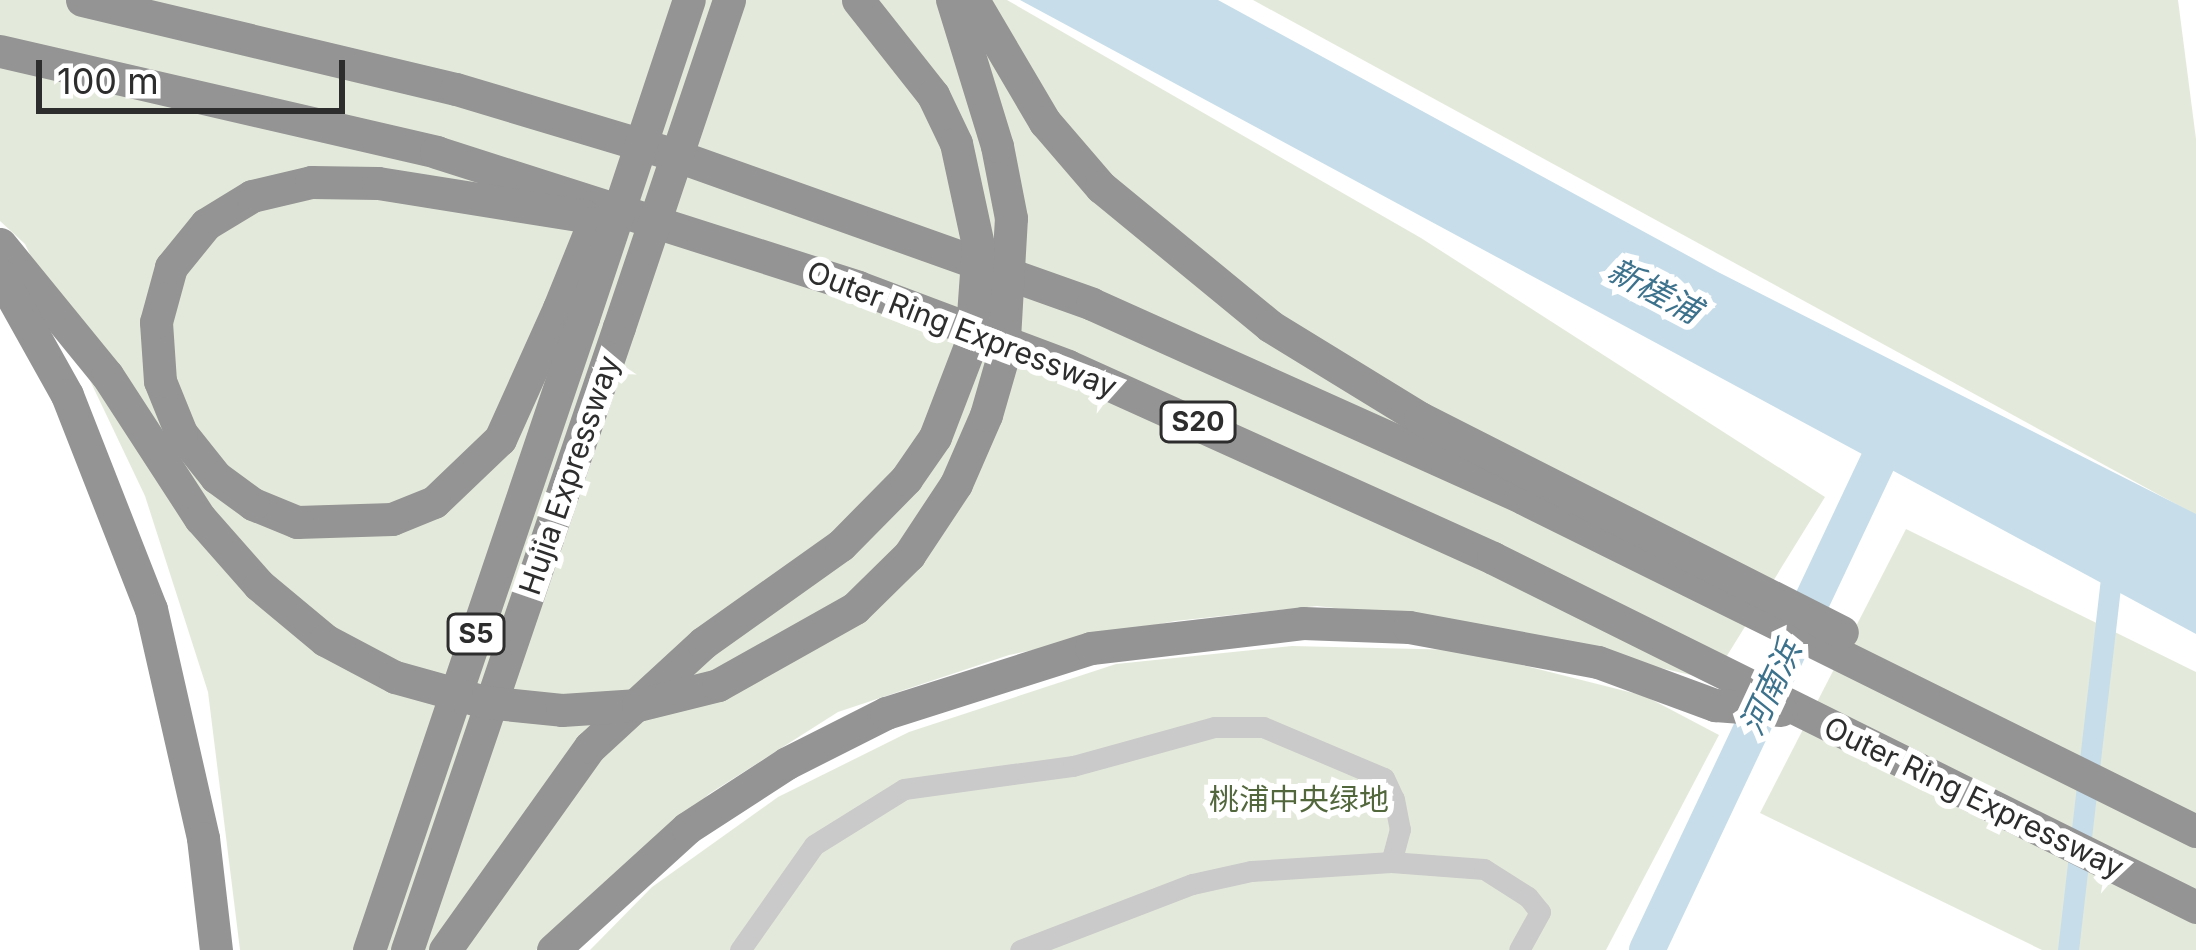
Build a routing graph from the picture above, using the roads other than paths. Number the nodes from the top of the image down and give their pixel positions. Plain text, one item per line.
1 (82, 0) edge
2 (687, 0) edge
3 (729, 0) edge
4 (857, 0) edge
5 (952, 0) edge
6 (973, 0) edge
7 (0, 51) edge
8 (647, 216) junction
9 (0, 244) edge
10 (0, 275) edge
11 (571, 312) junction
12 (1764, 604) junction
13 (1722, 690) junction
14 (2196, 831) edge
15 (1391, 862) junction
16 (2196, 907) edge
17 (216, 950) edge
18 (368, 950) edge
19 (407, 950) edge
20 (445, 950) edge
21 (553, 950) edge
22 (740, 950) edge
23 (1020, 950) edge
24 (1520, 950) edge

1 - 12 highway, S20
2 - 11 highway, bridge
3 - 19 highway, Hujia Expressway / S5, bridge
4 - 20 highway, bridge
5 - 9 highway, bridge
6 - 12 highway
7 - 8 highway, Outer Ring Expressway / S20
8 - 11 highway
8 - 13 highway, Outer Ring Expressway / S20
10 - 17 highway
11 - 18 highway, Hujia Expressway / S5
12 - 14 highway
13 - 16 highway, Outer Ring Expressway
13 - 21 highway
15 - 22 street
15 - 23 street
15 - 24 street

